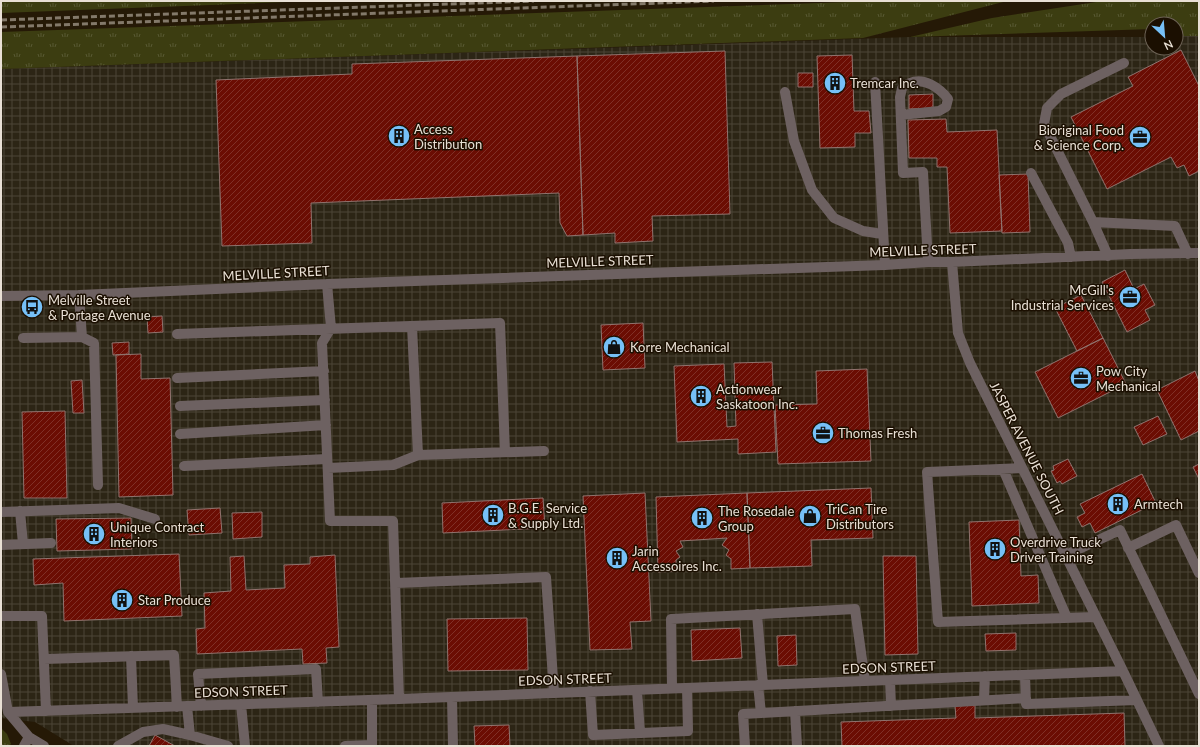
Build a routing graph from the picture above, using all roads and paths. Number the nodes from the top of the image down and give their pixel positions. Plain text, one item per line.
1 (1124, 63) dead end
2 (875, 82) dead end
3 (784, 92) dead end
4 (901, 115) junction
5 (1031, 173) dead end
6 (1093, 222) junction
7 (882, 234) junction
8 (1199, 253) edge
9 (1188, 254) junction
10 (1108, 256) junction
11 (1071, 257) junction
12 (928, 262) junction
13 (952, 262) junction
14 (885, 265) junction
15 (327, 284) junction
16 (79, 295) junction
17 (1, 296) edge
18 (412, 326) junction
19 (331, 328) junction
20 (177, 334) dead end
21 (82, 337) junction
22 (23, 338) dead end
23 (324, 371) junction
24 (177, 378) dead end
25 (325, 400) junction
26 (180, 406) dead end
27 (326, 425) junction
28 (180, 434) dead end
29 (544, 450) dead end
30 (505, 452) junction
31 (418, 455) junction
32 (328, 464) junction
33 (184, 466) dead end
34 (1022, 468) junction
35 (1003, 469) junction
36 (98, 485) dead end
37 (20, 511) junction
38 (1, 512) edge
39 (155, 519) dead end
40 (51, 543) dead end
41 (23, 544) junction
42 (1, 545) edge
43 (1128, 548) junction
44 (1066, 556) junction
45 (1199, 573) edge
46 (396, 583) junction
47 (757, 614) junction
48 (1, 616) edge
49 (1096, 617) junction
50 (1067, 618) junction
51 (131, 656) junction
52 (44, 659) junction
53 (1123, 671) junction
54 (1, 674) edge
55 (1025, 675) junction
56 (985, 676) junction
57 (890, 680) junction
58 (865, 681) junction
59 (761, 685) junction
60 (1197, 686) edge
61 (672, 688) junction
62 (687, 688) junction
63 (637, 690) junction
64 (590, 691) junction
65 (554, 693) junction
66 (452, 697) junction
67 (1026, 698) junction
68 (399, 699) junction
69 (372, 700) junction
70 (984, 700) junction
71 (1137, 700) junction
72 (318, 702) junction
73 (241, 704) junction
74 (182, 706) junction
75 (201, 706) junction
76 (891, 706) junction
77 (133, 708) junction
78 (46, 711) junction
79 (795, 711) junction
80 (8, 712) junction
81 (761, 713) junction
82 (640, 733) junction
83 (190, 735) junction
84 (26, 742) edge
85 (44, 746) edge
86 (118, 746) edge
87 (228, 746) edge
88 (245, 746) edge
89 (345, 746) edge
90 (453, 746) edge
91 (745, 746) edge
92 (797, 746) edge
93 (1159, 746) edge

1 - 6 street
2 - 7 street
3 - 7 street
4 - 4 street
4 - 12 street
5 - 11 street
6 - 9 street
6 - 10 street
7 - 14 street
8 - 9 street, MELVILLE STREET
9 - 10 street, MELVILLE STREET
10 - 11 street, MELVILLE STREET
11 - 13 street, MELVILLE STREET
12 - 13 street, MELVILLE STREET
12 - 14 street, MELVILLE STREET
13 - 34 street, JASPER AVENUE SOUTH
14 - 15 street, MELVILLE STREET
15 - 16 street, MELVILLE STREET
15 - 19 street
16 - 17 street, MELVILLE STREET
16 - 21 street
18 - 19 street
18 - 30 street
18 - 31 street
19 - 20 street
19 - 23 street
21 - 22 street
21 - 36 street
23 - 24 street
23 - 25 street
25 - 26 street
25 - 27 street
27 - 28 street
27 - 32 street
29 - 30 street
30 - 31 street
31 - 32 street
32 - 33 street
32 - 46 street
34 - 35 street
34 - 44 street, JASPER AVENUE SOUTH
35 - 50 street
35 - 50 street
37 - 38 street
37 - 39 street
37 - 41 street
40 - 41 street
41 - 42 street
43 - 44 street
43 - 45 street
43 - 60 street
44 - 49 street, JASPER AVENUE SOUTH
46 - 65 street
46 - 68 street
47 - 58 street
47 - 59 street
47 - 61 street
48 - 52 street
49 - 50 street
49 - 53 street, JASPER AVENUE SOUTH
51 - 52 street
51 - 74 street
51 - 77 street
52 - 78 street
53 - 55 street, EDSON STREET
53 - 71 street, JASPER AVENUE SOUTH
54 - 80 street
55 - 56 street, EDSON STREET
55 - 67 street
56 - 57 street, EDSON STREET
56 - 70 street
57 - 58 street, EDSON STREET
57 - 76 street
58 - 59 street, EDSON STREET
59 - 62 street, EDSON STREET
59 - 81 street
61 - 62 street, EDSON STREET
61 - 63 street, EDSON STREET
62 - 82 street
63 - 64 street, EDSON STREET
63 - 82 street
64 - 65 street, EDSON STREET
64 - 82 street
65 - 66 street, EDSON STREET
66 - 68 street, EDSON STREET
66 - 90 street
67 - 70 street
67 - 71 street
68 - 69 street, EDSON STREET
69 - 72 street, EDSON STREET
69 - 89 street
70 - 76 street
71 - 93 street, JASPER AVENUE SOUTH
72 - 73 street, EDSON STREET
72 - 75 street
73 - 75 street, EDSON STREET
73 - 88 street
74 - 75 street, EDSON STREET
74 - 77 street, EDSON STREET
74 - 83 street
76 - 79 street
77 - 78 street, EDSON STREET
78 - 80 street, EDSON STREET
79 - 81 street
79 - 92 street
80 - 84 street
81 - 91 street
83 - 86 street
83 - 87 street
84 - 85 street

